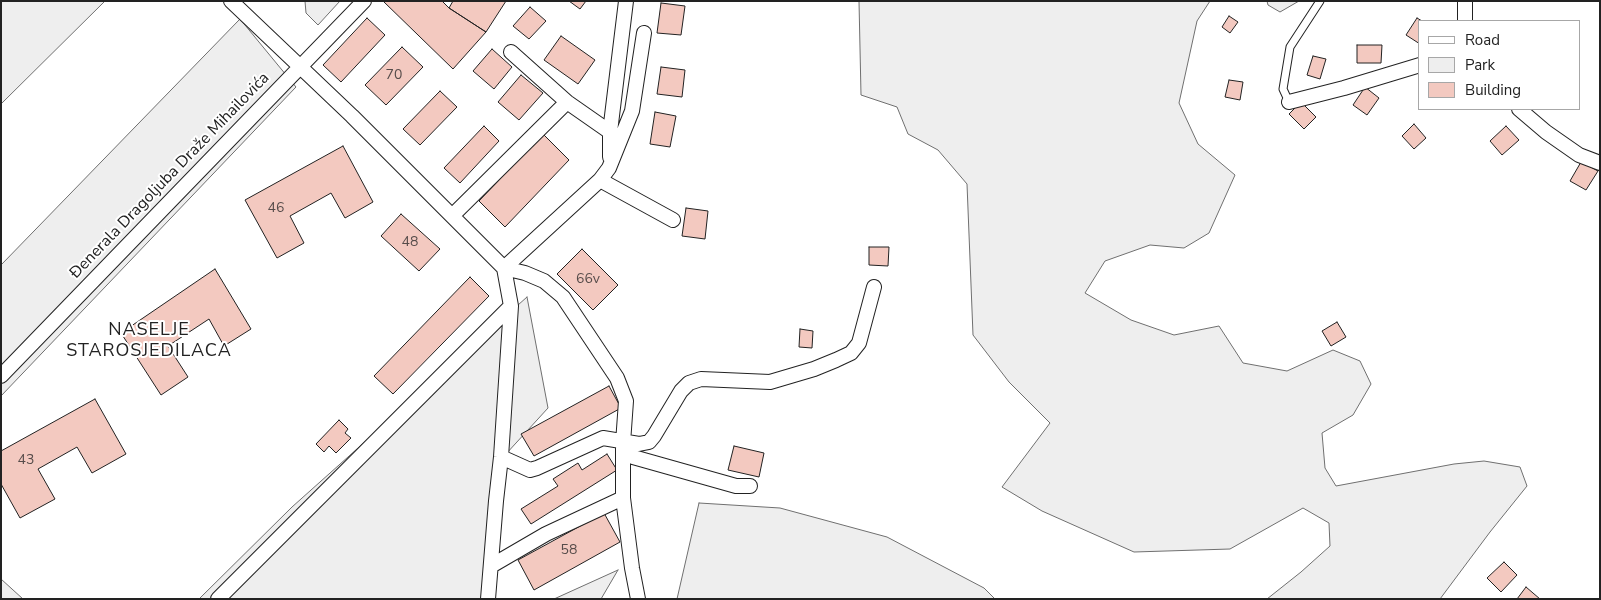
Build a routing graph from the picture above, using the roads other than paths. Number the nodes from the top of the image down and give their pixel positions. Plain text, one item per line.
1 (231, 1) edge
2 (364, 1) edge
3 (626, 1) edge
4 (1320, 1) edge
5 (1465, 1) edge
6 (1465, 20) edge
7 (644, 33) dead end
8 (511, 52) dead end
9 (1418, 66) edge
10 (299, 67) junction
11 (567, 102) junction
12 (1289, 102) joint
13 (1520, 110) edge
14 (610, 132) junction
15 (1600, 163) edge
16 (609, 168) junction
17 (600, 180) junction
18 (453, 215) junction
19 (672, 220) dead end
20 (504, 268) junction
21 (874, 287) dead end
22 (510, 306) junction
23 (1, 376) edge
24 (623, 443) junction
25 (502, 458) junction
26 (750, 486) dead end
27 (623, 498) junction
28 (491, 566) junction
29 (218, 599) edge
30 (488, 599) edge
31 (638, 599) edge

1 - 10 street
2 - 10 street, Đenerala Dragoljuba Draže Mihailovića
3 - 14 street
4 - 12 lane
5 - 6 street
7 - 16 street
8 - 11 street
9 - 12 street
10 - 18 street
10 - 23 street, Đenerala Dragoljuba Draže Mihailovića
11 - 14 street
11 - 18 street
13 - 15 street
14 - 16 street
16 - 17 street
17 - 19 street
17 - 20 street
18 - 20 street
20 - 22 street
20 - 24 street
21 - 24 street
22 - 25 street
22 - 29 street
24 - 25 street
24 - 26 street
24 - 27 street
25 - 28 street
27 - 28 street
27 - 31 street
28 - 30 street

